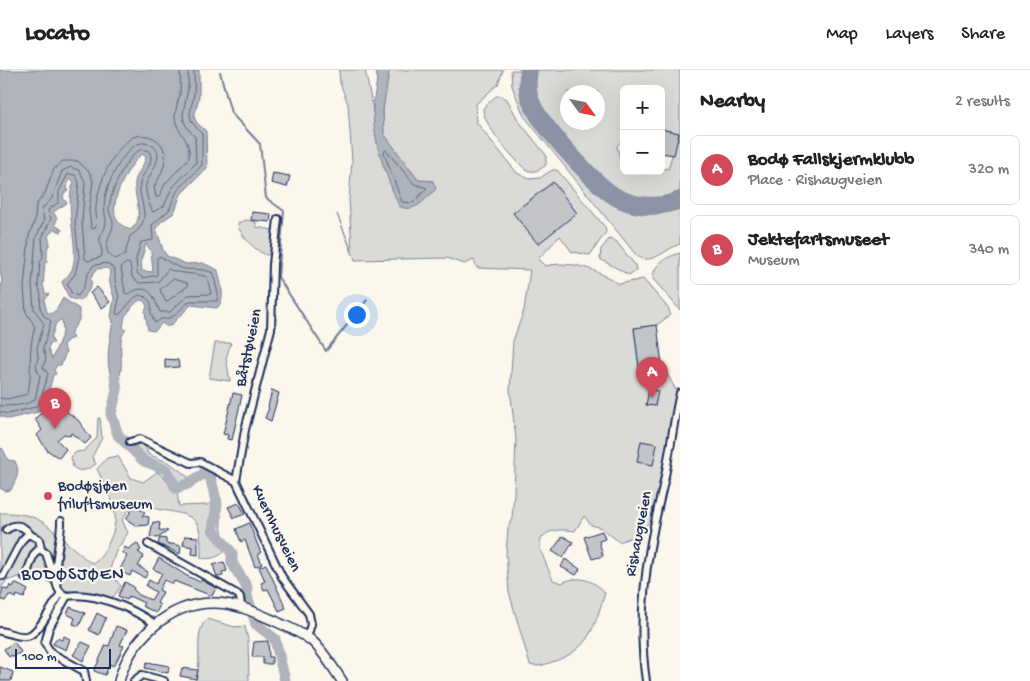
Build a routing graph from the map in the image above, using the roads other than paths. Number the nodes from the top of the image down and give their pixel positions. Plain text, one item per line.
1 (278, 220) dead end
2 (680, 393) edge
3 (130, 442) dead end
4 (236, 481) junction
5 (61, 521) dead end
6 (6, 530) dead end
7 (30, 534) junction
8 (148, 544) dead end
9 (41, 549) junction
10 (3, 576) dead end
11 (26, 578) dead end
12 (54, 578) junction
13 (64, 594) junction
14 (241, 607) junction
15 (155, 624) junction
16 (0, 631) edge
17 (307, 638) junction
18 (86, 681) edge
19 (119, 681) edge
20 (134, 681) edge
21 (164, 681) edge
22 (342, 681) edge
23 (646, 681) edge

1 - 4 street, Båtstøveien
2 - 23 street, Rishaugveien
3 - 4 street, Kvernhusveien
4 - 17 street, Kvernhusveien
5 - 12 street
6 - 7 street
7 - 9 street
7 - 10 street
8 - 14 street
9 - 11 street
9 - 12 street
12 - 13 street
13 - 15 street
13 - 16 street
13 - 18 street
14 - 15 street
14 - 17 street
15 - 19 street
17 - 22 street
20 - 21 street

